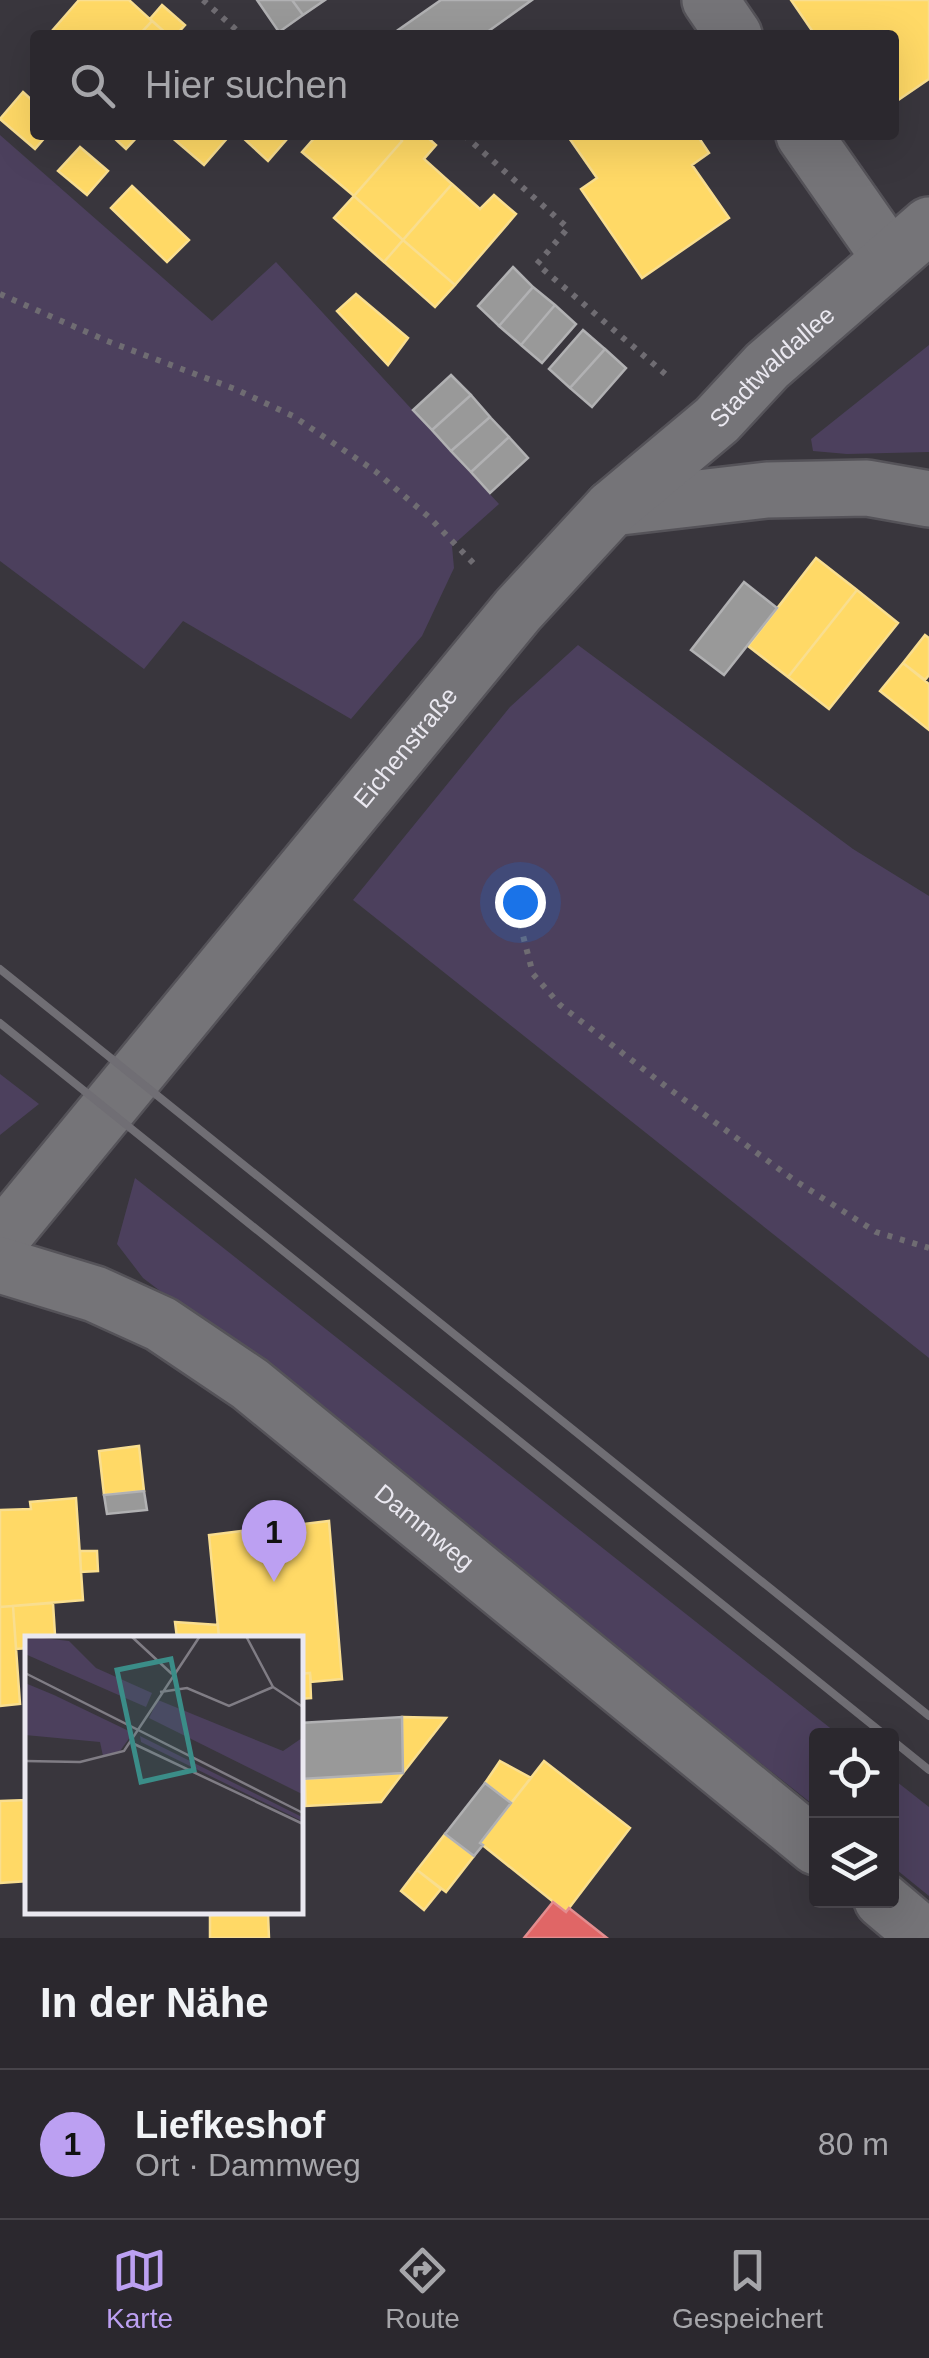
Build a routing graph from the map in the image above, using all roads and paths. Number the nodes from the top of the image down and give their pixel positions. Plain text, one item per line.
1 (203, 0) edge
2 (710, 0) edge
3 (236, 30) edge
4 (731, 30) edge
5 (470, 140) edge
6 (809, 140) edge
7 (909, 242) edge
8 (0, 294) edge
9 (718, 420) junction
10 (929, 499) edge
11 (612, 508) junction
12 (518, 610) junction
13 (520, 924) dead end
14 (0, 1240) edge
15 (929, 1248) edge
16 (0, 1265) edge
17 (809, 1841) edge
18 (892, 1908) edge
19 (928, 1938) edge

1 - 3 path
2 - 4 street
5 - 9 path
6 - 7 street
7 - 9 street, Stadtwaldallee
8 - 12 path
9 - 11 street, Stadtwaldallee
10 - 11 street
11 - 12 street, Eichenstraße
12 - 14 street, Eichenstraße
13 - 15 path
16 - 17 street, Dammweg
18 - 19 street

